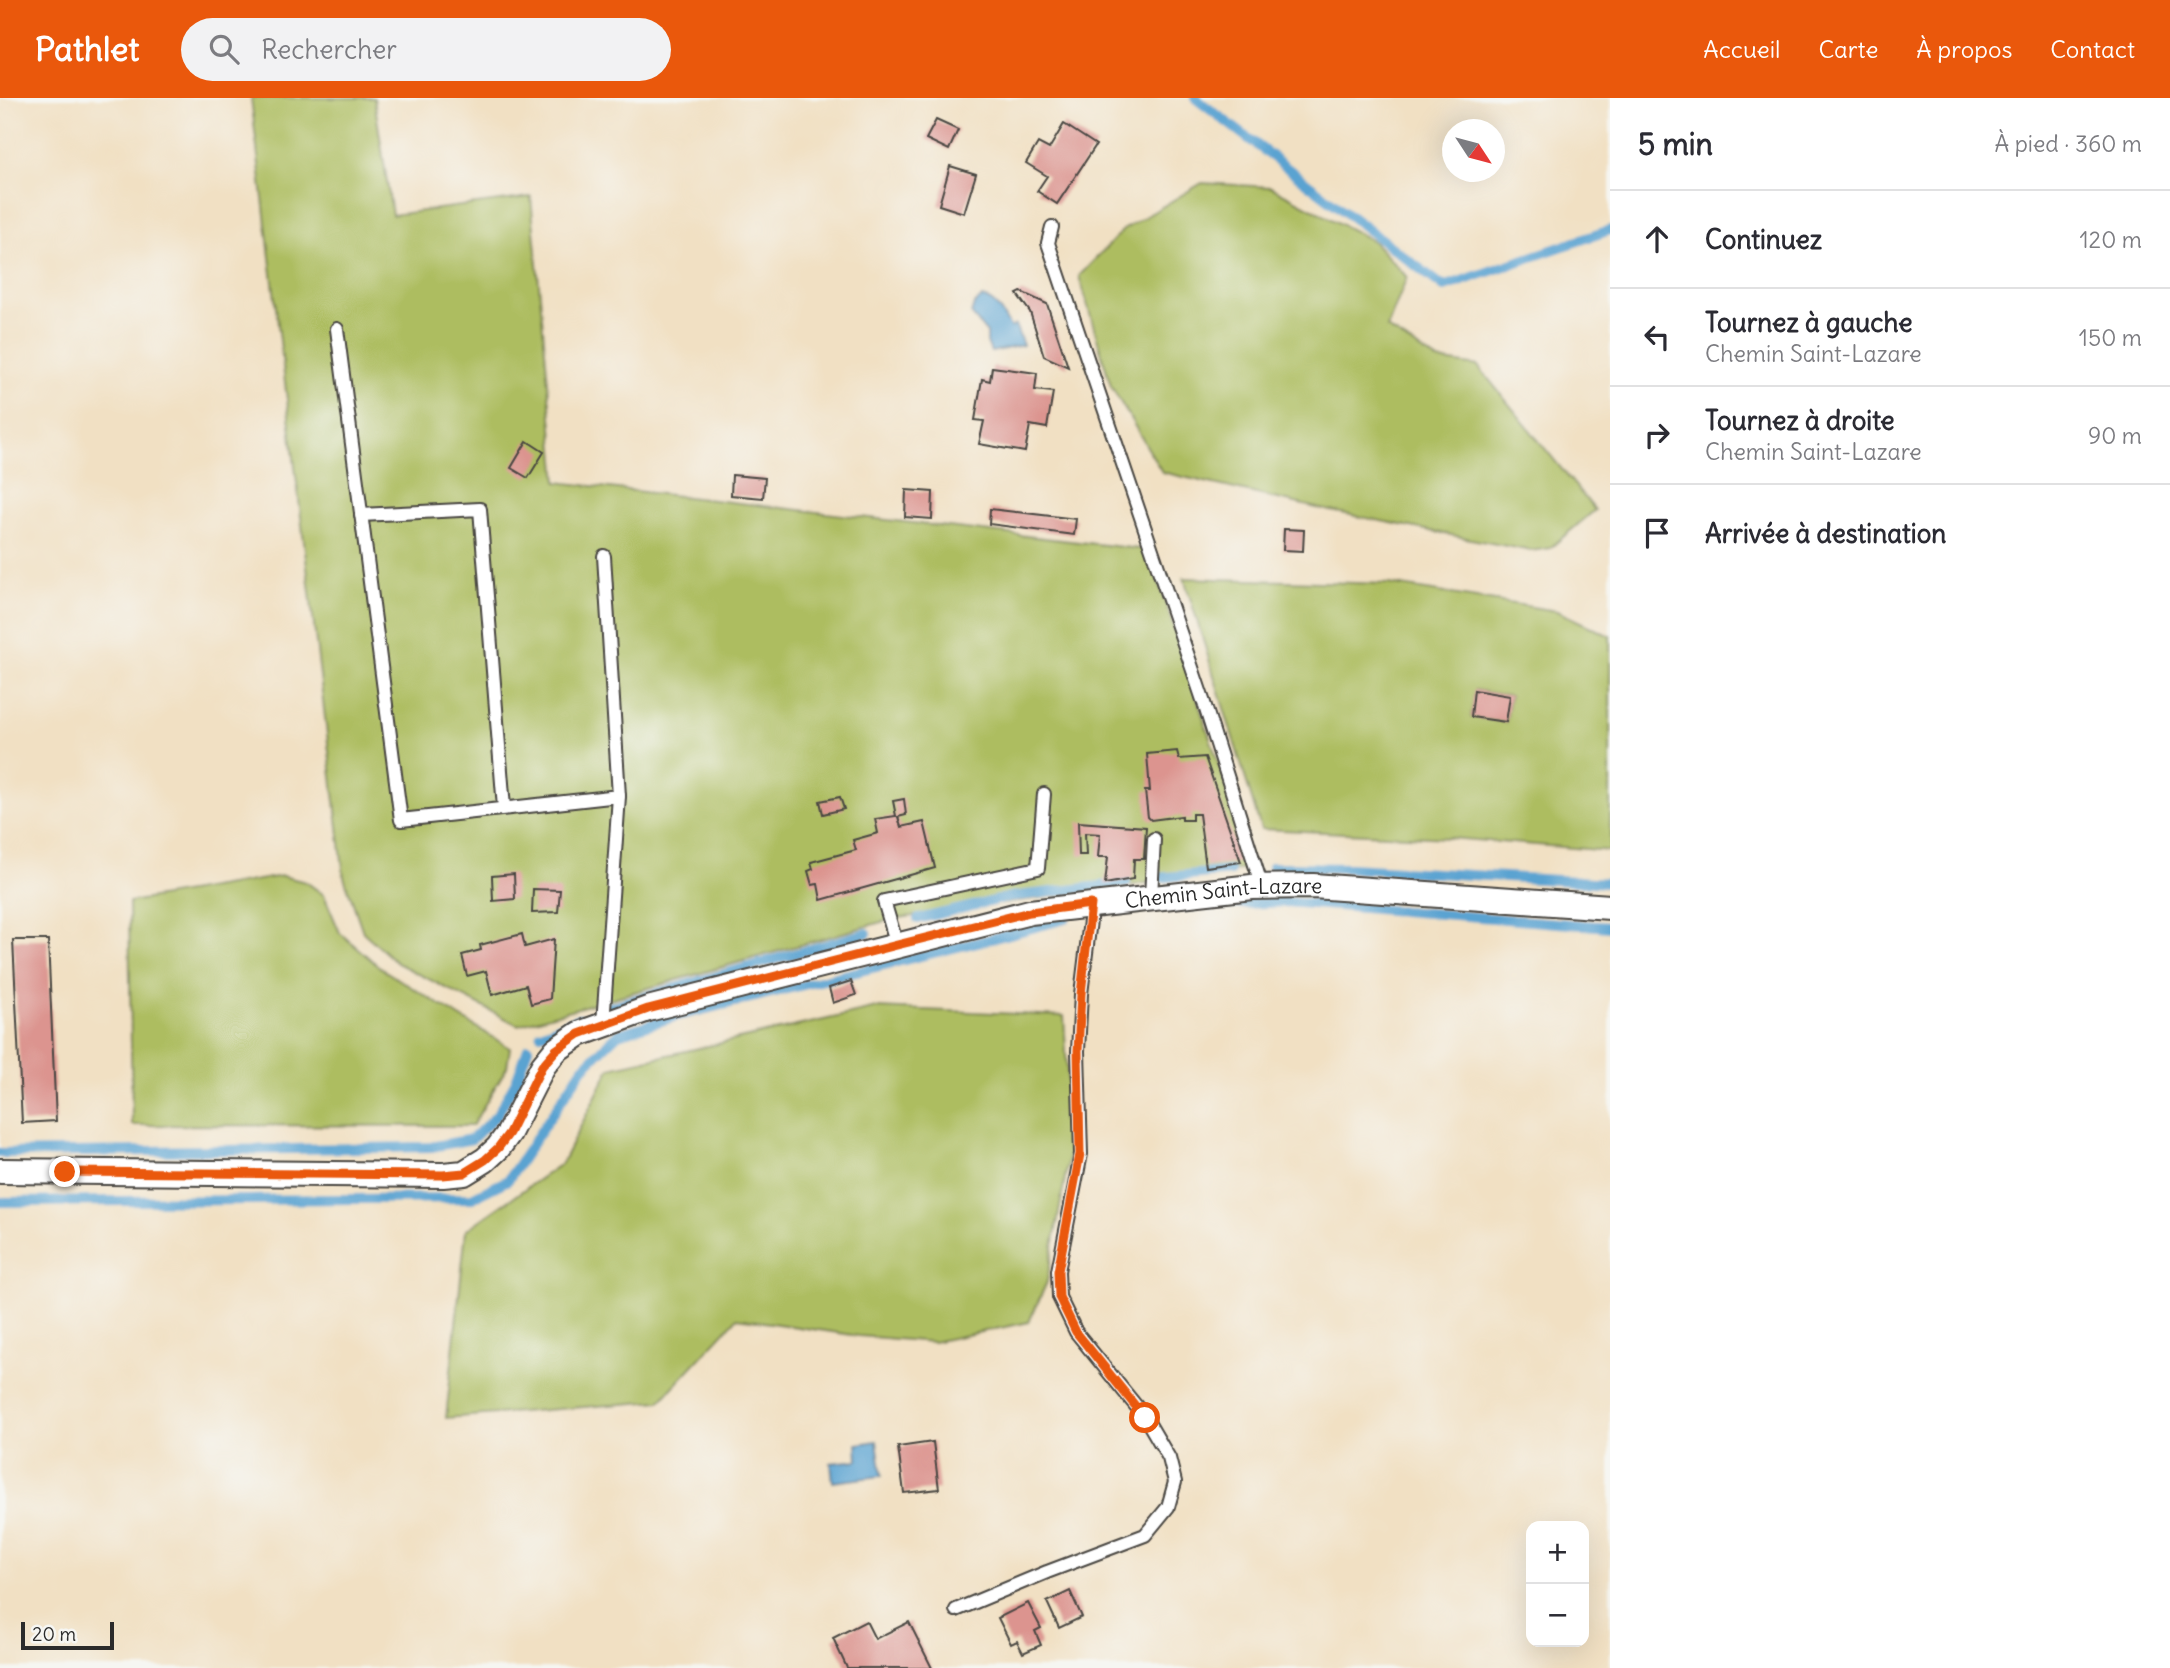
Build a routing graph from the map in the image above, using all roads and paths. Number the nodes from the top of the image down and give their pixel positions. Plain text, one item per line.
1 (1052, 227) dead end
2 (337, 329) dead end
3 (361, 515) junction
4 (604, 556) dead end
5 (1044, 793) dead end
6 (619, 796) junction
7 (504, 808) junction
8 (1154, 839) dead end
9 (1262, 887) junction
10 (1151, 897) junction
11 (1091, 904) junction
12 (1610, 907) edge
13 (897, 945) junction
14 (604, 1024) junction
15 (0, 1171) edge
16 (956, 1610) dead end

1 - 9 lane
2 - 3 lane
3 - 7 lane
3 - 7 lane
4 - 6 lane
5 - 13 lane
6 - 7 lane
6 - 14 lane
8 - 10 lane
9 - 10 street, Chemin Saint-Lazare
9 - 12 street, Chemin Saint-Lazare
10 - 11 street, Chemin Saint-Lazare
11 - 13 street, Chemin Saint-Lazare
11 - 16 lane
13 - 14 street, Chemin Saint-Lazare
14 - 15 street, Chemin Saint-Lazare

